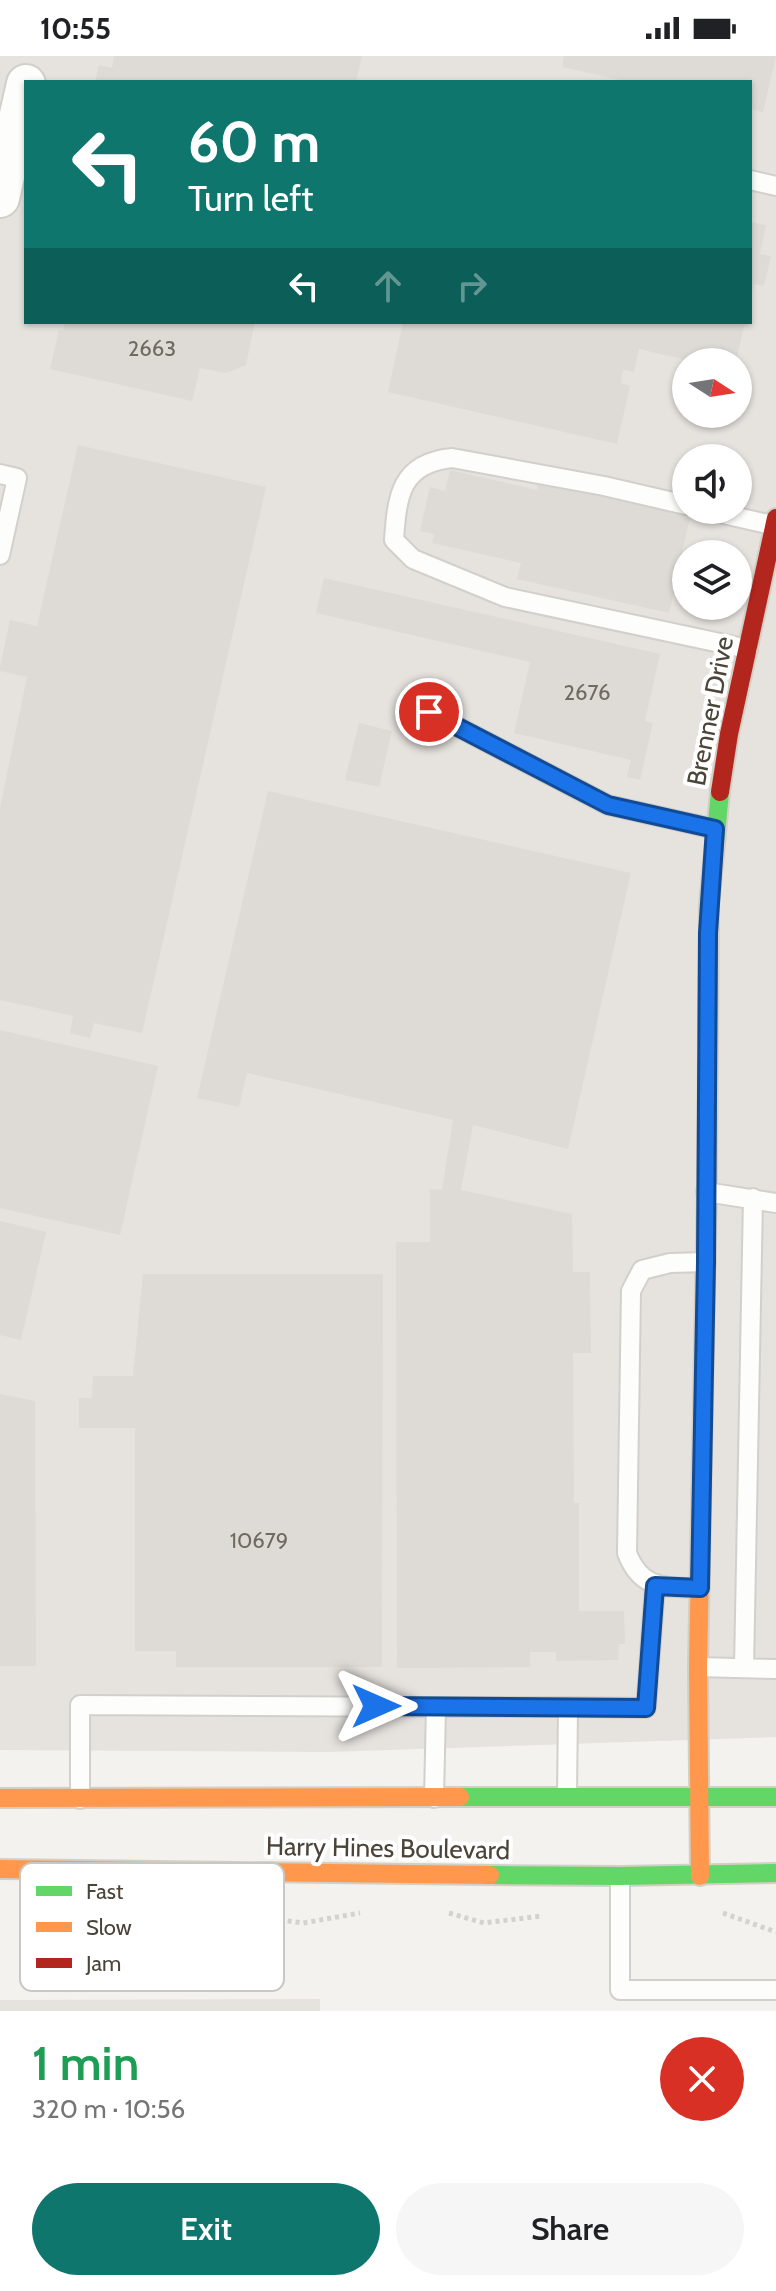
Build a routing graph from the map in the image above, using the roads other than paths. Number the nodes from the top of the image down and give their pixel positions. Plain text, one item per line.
1 (32, 56) edge
2 (27, 80) edge
3 (24, 101) edge
4 (18, 156) edge
5 (752, 180) edge
6 (776, 186) edge
7 (0, 198) edge
8 (0, 474) edge
9 (672, 502) edge
10 (752, 519) edge
11 (775, 523) edge
12 (0, 555) edge
13 (748, 649) junction
14 (429, 712) dead end
15 (715, 829) junction
16 (706, 1192) junction
17 (753, 1198) junction
18 (776, 1203) edge
19 (706, 1262) junction
20 (655, 1586) junction
21 (700, 1588) junction
22 (698, 1667) junction
23 (744, 1668) junction
24 (776, 1669) edge
25 (436, 1707) junction
26 (568, 1707) junction
27 (567, 1797) junction
28 (776, 1797) edge
29 (0, 1798) edge
30 (434, 1798) junction
31 (699, 1798) junction
32 (80, 1799) junction
33 (0, 1869) edge
34 (20, 1869) edge
35 (284, 1872) edge
36 (776, 1873) edge
37 (620, 1876) junction
38 (700, 1876) junction
39 (776, 1990) edge

1 - 2 street
3 - 4 street
4 - 7 street
5 - 6 lane
8 - 12 lane
9 - 13 lane
10 - 11 lane
11 - 13 main road, Brenner Drive
13 - 15 main road, Brenner Drive
14 - 15 lane
15 - 16 main road, Brenner Drive
16 - 17 lane
16 - 19 main road, Brenner Drive
17 - 18 lane
17 - 23 lane
19 - 20 lane
19 - 21 main road, Brenner Drive
20 - 21 lane
20 - 26 lane
21 - 22 main road, Brenner Drive
22 - 23 lane
22 - 31 main road, Brenner Drive
23 - 24 lane
25 - 26 lane
25 - 30 lane
25 - 32 lane
26 - 27 lane
27 - 30 main road, Harry Hines Boulevard
27 - 31 main road, Harry Hines Boulevard
28 - 31 main road, Harry Hines Boulevard
29 - 32 main road, Harry Hines Boulevard
30 - 32 main road, Harry Hines Boulevard
31 - 38 main road, Brenner Drive
33 - 34 main road, Harry Hines Boulevard
35 - 37 main road, Harry Hines Boulevard
36 - 38 main road, Harry Hines Boulevard
37 - 38 main road, Harry Hines Boulevard
37 - 39 lane

